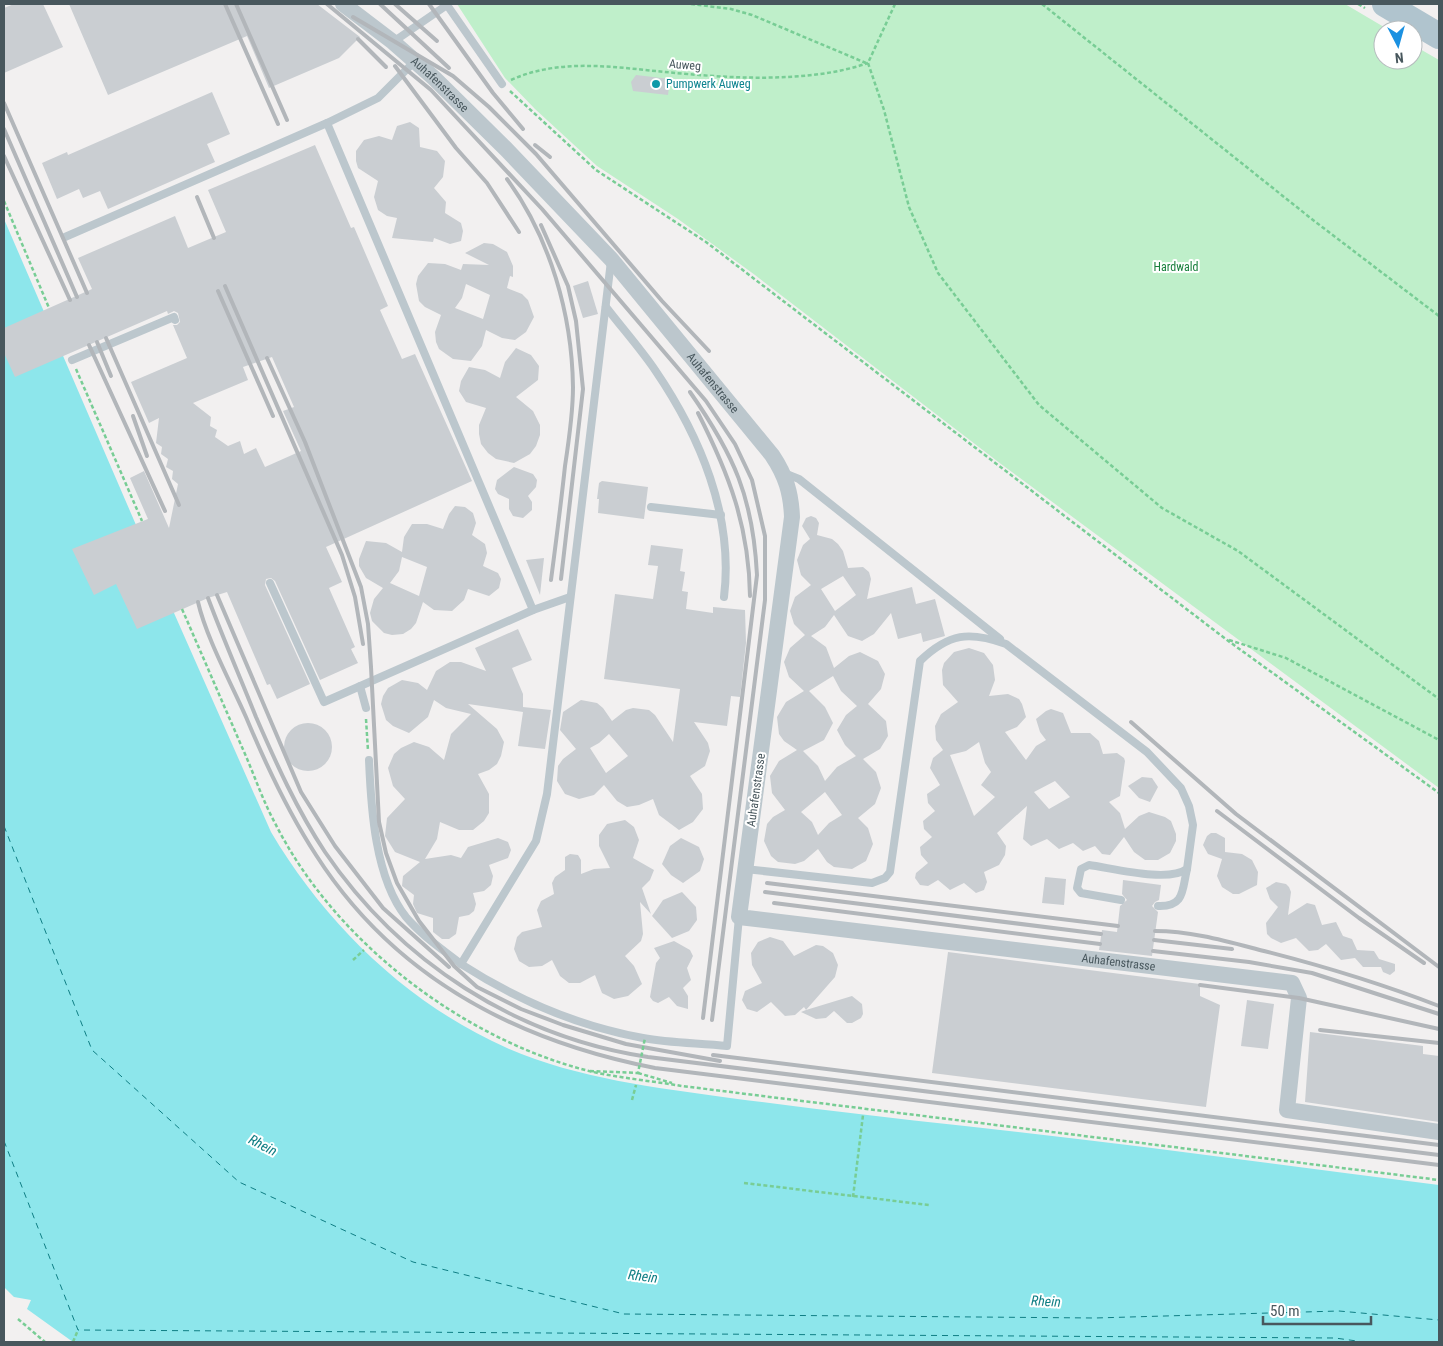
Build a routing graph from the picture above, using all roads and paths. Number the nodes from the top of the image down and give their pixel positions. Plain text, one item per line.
1 (342, 4) edge
2 (691, 4) edge
3 (895, 4) edge
4 (1042, 4) edge
5 (1385, 4) edge
6 (1410, 4) edge
7 (1439, 21) edge
8 (1439, 36) edge
9 (394, 42) junction
10 (415, 61) junction
11 (868, 63) junction
12 (502, 84) junction
13 (327, 123) junction
14 (4, 201) edge
15 (65, 237) dead end
16 (611, 259) junction
17 (606, 307) junction
18 (49, 308) dead end
19 (1439, 316) edge
20 (175, 320) dead end
21 (72, 360) joint
22 (784, 473) junction
23 (651, 507) dead end
24 (721, 515) junction
25 (142, 521) dead end
26 (270, 583) dead end
27 (570, 597) junction
28 (724, 597) dead end
29 (533, 610) junction
30 (1227, 640) junction
31 (1006, 644) junction
32 (360, 686) junction
33 (1439, 699) edge
34 (366, 708) joint
35 (1439, 740) edge
36 (369, 760) joint
37 (1439, 793) edge
38 (745, 869) junction
39 (1187, 869) junction
40 (1121, 900) dead end
41 (1158, 906) dead end
42 (739, 917) junction
43 (364, 950) dead end
44 (353, 960) dead end
45 (461, 964) junction
46 (645, 1038) junction
47 (590, 1071) dead end
48 (638, 1073) junction
49 (636, 1085) dead end
50 (682, 1086) dead end
51 (632, 1100) dead end
52 (863, 1116) dead end
53 (1439, 1132) edge
54 (744, 1183) dead end
55 (853, 1197) junction
56 (929, 1205) dead end
57 (18, 1320) dead end
58 (78, 1330) dead end
59 (45, 1342) edge
60 (73, 1342) edge

1 - 9 street, Auhafenstrasse
2 - 11 path
3 - 11 path
4 - 19 path
5 - 8 main road
6 - 7 main road
9 - 10 street, Auhafenstrasse
9 - 12 lane
10 - 13 lane
10 - 16 street, Auhafenstrasse
11 - 12 path, Auweg
11 - 33 path
12 - 30 path
13 - 15 lane
13 - 29 lane
14 - 18 path
16 - 17 lane
16 - 22 street, Auhafenstrasse
17 - 24 lane
17 - 27 lane
20 - 21 lane
21 - 25 path
22 - 31 lane
22 - 38 street, Auhafenstrasse
23 - 24 lane
24 - 28 lane
26 - 32 lane
27 - 29 lane
27 - 45 lane
29 - 32 lane
30 - 35 path
30 - 37 path
31 - 38 lane
31 - 39 lane
32 - 34 lane
34 - 36 path
36 - 45 lane
38 - 42 street, Auhafenstrasse
39 - 40 lane
39 - 41 lane
42 - 46 lane
42 - 53 street, Auhafenstrasse
43 - 44 path
45 - 46 lane
46 - 48 path, bridge
47 - 48 path, bridge
48 - 50 path
49 - 51 path
52 - 55 path
54 - 55 path
55 - 56 path
57 - 59 path
58 - 60 path

